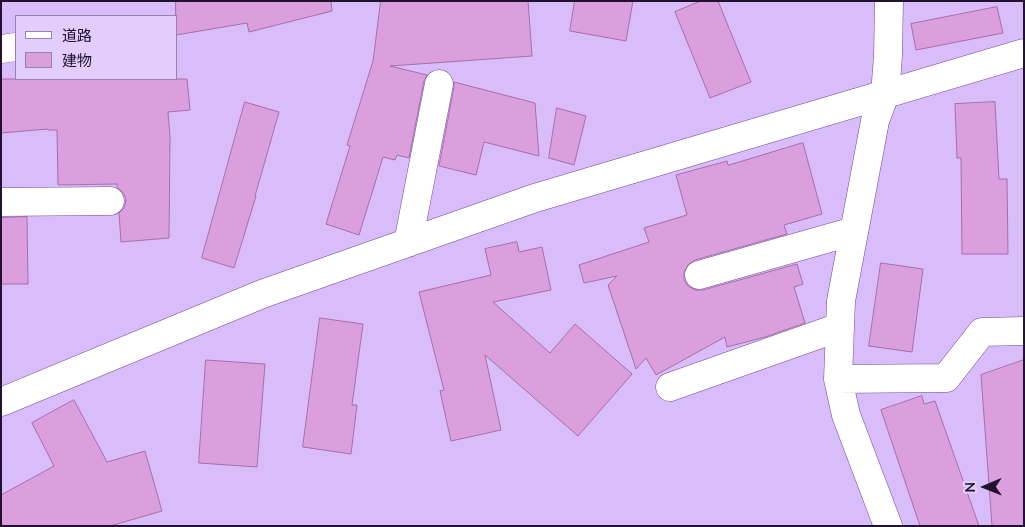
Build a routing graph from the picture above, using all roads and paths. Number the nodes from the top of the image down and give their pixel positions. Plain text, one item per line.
1 (889, 1) edge
2 (15, 47) edge
3 (1, 50) edge
4 (1024, 53) edge
5 (439, 84) dead end
6 (885, 94) junction
7 (110, 201) dead end
8 (1, 202) edge
9 (854, 231) junction
10 (408, 243) junction
11 (699, 275) dead end
12 (840, 327) junction
13 (1024, 331) edge
14 (838, 379) junction
15 (670, 387) dead end
16 (1, 402) edge
17 (888, 526) edge

1 - 6 street
2 - 3 street
4 - 6 street
5 - 10 street
6 - 9 street
6 - 10 street
7 - 8 street
9 - 11 street
9 - 12 street
10 - 16 street
12 - 14 street
12 - 15 street
13 - 14 street
14 - 17 street

